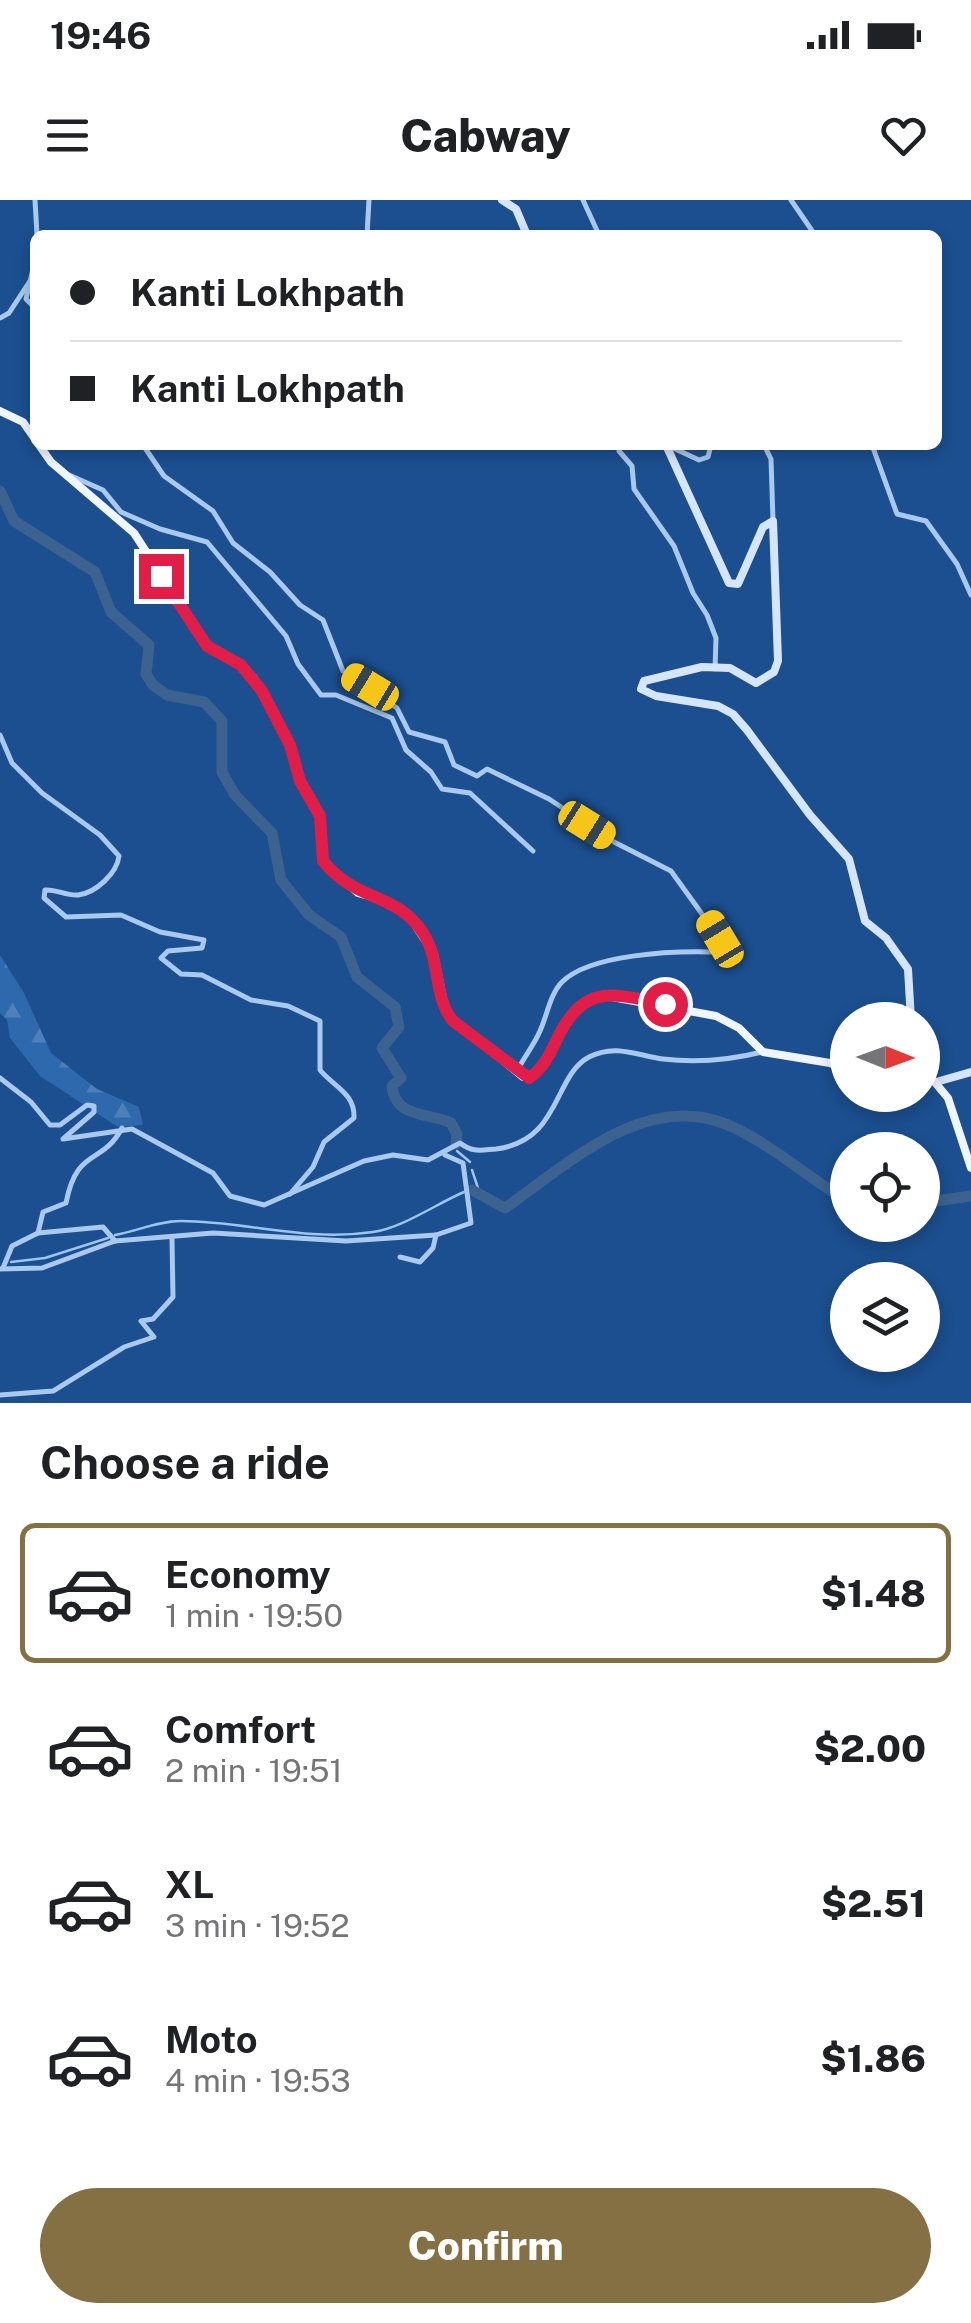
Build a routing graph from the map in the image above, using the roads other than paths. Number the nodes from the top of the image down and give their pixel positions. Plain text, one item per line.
1 (36, 200) edge
2 (369, 200) edge
3 (502, 200) edge
4 (583, 200) edge
5 (791, 200) edge
6 (37, 230) edge
7 (367, 230) edge
8 (525, 230) edge
9 (597, 230) edge
10 (811, 230) edge
11 (30, 282) edge
12 (0, 318) edge
13 (0, 411) edge
14 (30, 433) edge
15 (44, 450) edge
16 (146, 450) edge
17 (619, 450) edge
18 (669, 450) edge
19 (678, 450) edge
20 (710, 450) edge
21 (766, 450) edge
22 (874, 450) edge
23 (66, 474) junction
24 (773, 521) junction
25 (971, 595) edge
26 (714, 668) junction
27 (409, 732) junction
28 (0, 736) edge
29 (406, 750) junction
30 (533, 851) dead end
31 (911, 1002) edge
32 (763, 1052) junction
33 (830, 1064) edge
34 (517, 1071) junction
35 (971, 1072) edge
36 (0, 1078) edge
37 (940, 1081) edge
38 (940, 1088) edge
39 (122, 1128) junction
40 (444, 1154) junction
41 (971, 1168) edge
42 (284, 1200) junction
43 (38, 1233) junction
44 (436, 1235) junction
45 (172, 1239) junction
46 (114, 1241) junction
47 (400, 1257) dead end
48 (2, 1269) edge
49 (0, 1396) edge

1 - 6 street
2 - 7 street
3 - 8 street
4 - 9 street
5 - 10 street
11 - 12 street
13 - 14 main road
15 - 23 main road
16 - 27 street
17 - 26 street
18 - 24 street
19 - 20 street
21 - 24 street
22 - 25 street
23 - 29 street
23 - 34 main road
24 - 26 street
26 - 31 street
27 - 29 street
27 - 34 street
28 - 42 street
29 - 30 street
32 - 33 main road
32 - 34 main road
32 - 40 street
35 - 37 street
36 - 39 street
38 - 41 main road
39 - 42 street
39 - 43 street
40 - 42 street
40 - 44 street
43 - 46 street
43 - 48 street
44 - 45 street
44 - 47 street
45 - 46 street
45 - 49 street
46 - 48 street

